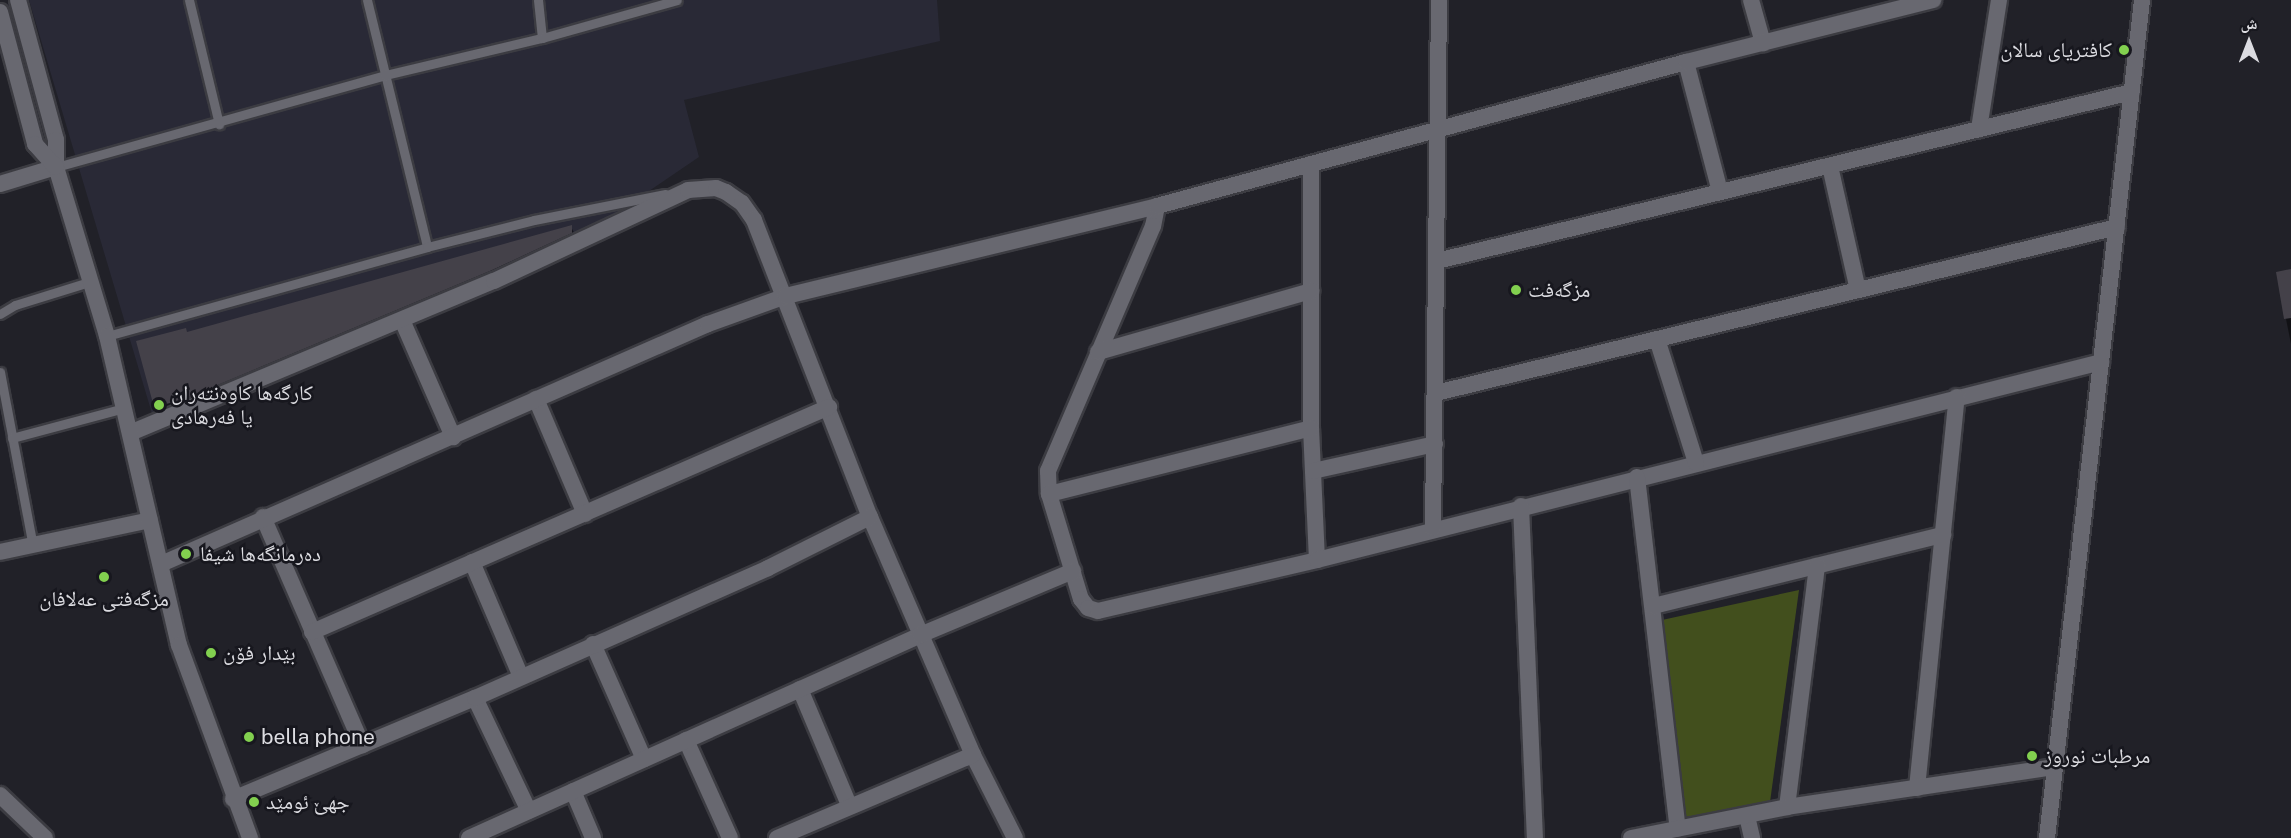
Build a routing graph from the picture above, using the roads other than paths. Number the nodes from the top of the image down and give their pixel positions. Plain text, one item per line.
1 (18, 0) edge
2 (189, 0) edge
3 (367, 0) edge
4 (538, 0) edge
5 (677, 0) edge
6 (1439, 0) edge
7 (1751, 0) edge
8 (1934, 0) edge
9 (1999, 0) edge
10 (2142, 0) edge
11 (0, 12) edge
12 (542, 38) junction
13 (1763, 43) junction
14 (1686, 62) junction
15 (385, 75) junction
16 (2132, 92) junction
17 (219, 124) junction
18 (1979, 129) junction
19 (1439, 132) junction
20 (1311, 164) junction
21 (1830, 166) junction
22 (56, 167) junction
23 (0, 184) edge
24 (688, 190) junction
25 (1720, 192) junction
26 (1157, 206) junction
27 (2116, 227) junction
28 (427, 247) junction
29 (1437, 261) junction
30 (89, 282) junction
31 (1858, 290) junction
32 (1311, 291) junction
33 (786, 296) junction
34 (0, 314) edge
35 (402, 320) junction
36 (107, 336) junction
37 (1657, 339) junction
38 (1098, 352) junction
39 (2101, 362) junction
40 (0, 372) edge
41 (1436, 393) junction
42 (1957, 398) junction
43 (536, 399) junction
44 (829, 407) junction
45 (124, 408) junction
46 (1311, 428) junction
47 (130, 433) junction
48 (453, 437) junction
49 (12, 438) junction
50 (1435, 444) junction
51 (1696, 463) junction
52 (1313, 471) junction
53 (1636, 477) junction
54 (1049, 494) junction
55 (1521, 506) junction
56 (585, 514) junction
57 (263, 517) junction
58 (870, 517) junction
59 (150, 520) junction
60 (1433, 528) junction
61 (1943, 535) junction
62 (32, 542) junction
63 (0, 552) edge
64 (1317, 560) junction
65 (472, 562) junction
66 (160, 564) junction
67 (1817, 566) junction
68 (1073, 571) junction
69 (1653, 606) junction
70 (312, 632) junction
71 (920, 635) junction
72 (593, 644) junction
73 (521, 677) junction
74 (801, 689) junction
75 (475, 698) junction
76 (686, 740) junction
77 (362, 745) junction
78 (973, 755) junction
79 (644, 759) junction
80 (2054, 767) junction
81 (1917, 788) junction
82 (573, 791) junction
83 (0, 795) edge
84 (233, 799) junction
85 (849, 805) junction
86 (1787, 807) junction
87 (529, 811) junction
88 (1746, 816) junction
89 (1678, 829) junction
90 (45, 838) edge
91 (250, 838) edge
92 (469, 838) edge
93 (593, 838) edge
94 (730, 838) edge
95 (777, 838) edge
96 (1015, 838) edge
97 (1535, 838) edge
98 (1630, 838) edge
99 (1752, 838) edge
100 (2047, 838) edge

1 - 22 street
2 - 17 lane
3 - 15 lane
4 - 12 lane
5 - 12 lane
6 - 19 street
7 - 13 street
8 - 13 street
9 - 18 street
10 - 16 street
11 - 22 street
12 - 15 lane
13 - 14 street
14 - 19 street
14 - 25 street
15 - 17 lane
15 - 28 lane
16 - 18 street
16 - 27 street
17 - 22 lane
18 - 21 street
19 - 20 street
19 - 29 street
20 - 26 street
20 - 32 street
21 - 25 street
21 - 31 street
22 - 23 street
22 - 30 street
24 - 28 lane
24 - 33 street
24 - 35 street
25 - 29 street
26 - 33 street
26 - 38 street
27 - 31 street
27 - 39 street
28 - 36 lane
29 - 41 street
30 - 34 lane
30 - 36 street
31 - 37 street
32 - 38 street
32 - 46 street
33 - 43 street
33 - 44 street
35 - 47 street
35 - 48 street
36 - 45 street
37 - 41 street
37 - 51 street
38 - 54 street
39 - 42 street
39 - 80 street
40 - 49 lane
41 - 50 street
42 - 51 street
42 - 61 street
43 - 48 street
43 - 56 street
44 - 56 street
44 - 58 street
45 - 47 street
45 - 49 lane
46 - 52 street
46 - 54 street
47 - 59 street
48 - 57 street
49 - 62 lane
50 - 52 street
50 - 60 street
51 - 53 street
52 - 64 street
53 - 55 street
53 - 69 street
54 - 68 street
55 - 60 street
55 - 97 street
56 - 65 street
57 - 66 street
57 - 70 street
58 - 71 street
58 - 72 street
59 - 62 street
59 - 66 street
60 - 64 street
61 - 67 street
61 - 81 street
62 - 63 street
64 - 68 street
65 - 70 street
65 - 73 street
66 - 84 street
67 - 69 street
67 - 86 street
68 - 71 street
69 - 89 street
70 - 77 street
71 - 74 street
71 - 78 street
72 - 73 street
72 - 79 street
73 - 75 street
74 - 76 street
74 - 85 street
75 - 77 street
75 - 87 street
76 - 79 street
76 - 94 street
77 - 84 street
78 - 85 street
78 - 96 street
79 - 82 street
80 - 81 street
80 - 100 street
81 - 86 street
82 - 87 street
82 - 93 street
83 - 90 street
84 - 91 street
85 - 95 street
86 - 88 street
87 - 92 street
88 - 89 street
88 - 99 street
89 - 98 street

